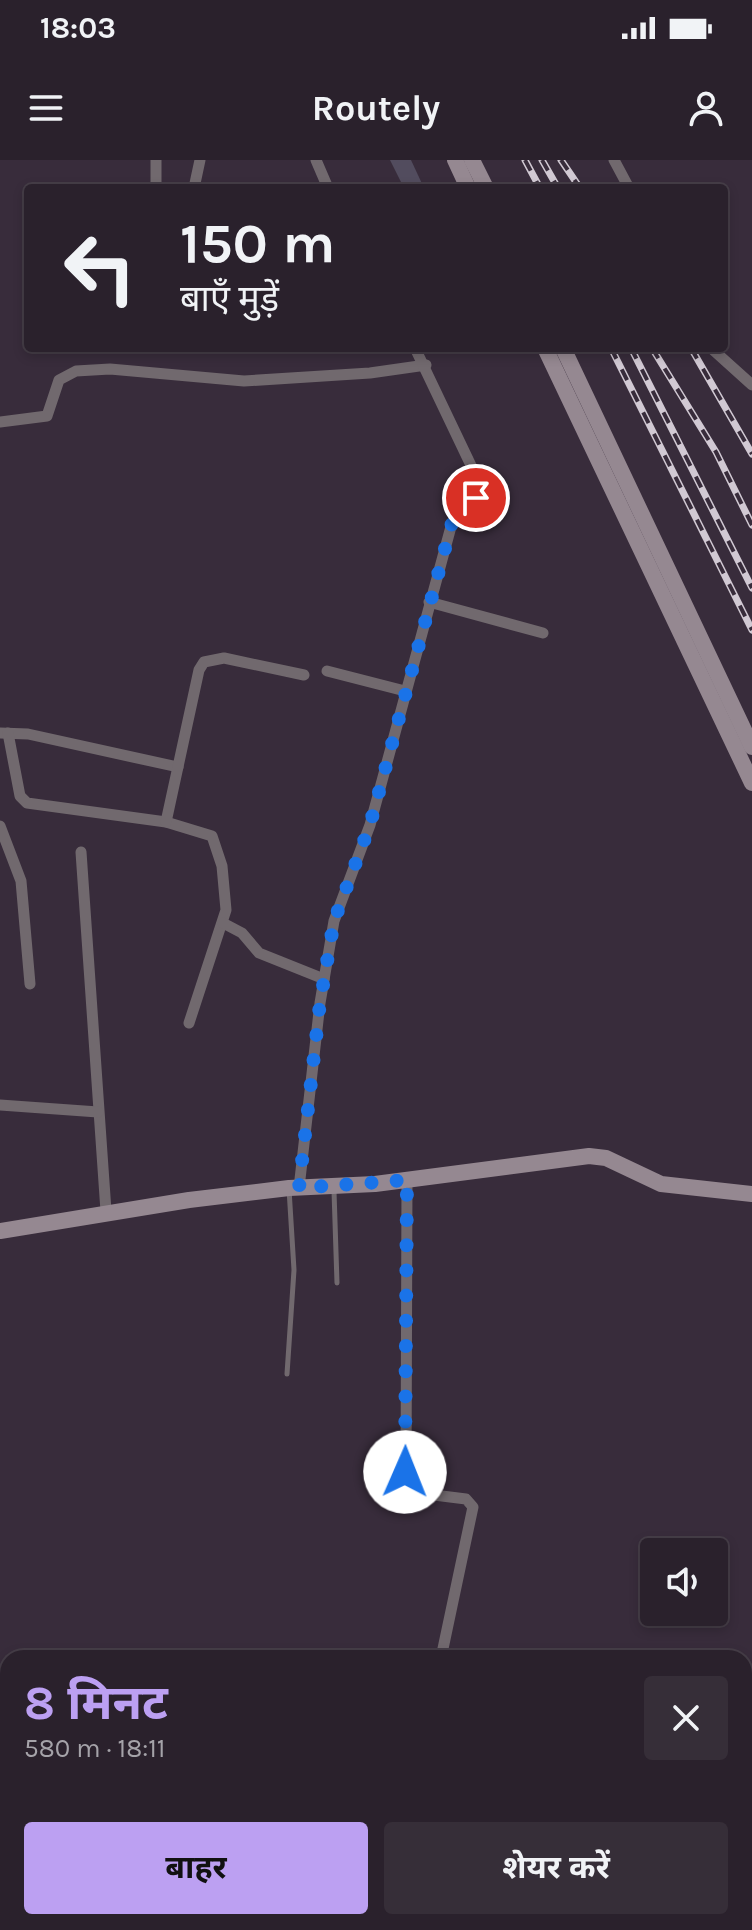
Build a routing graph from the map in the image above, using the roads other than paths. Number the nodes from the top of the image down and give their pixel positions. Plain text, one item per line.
1 (156, 160) edge
2 (200, 160) edge
3 (316, 160) edge
4 (455, 160) edge
5 (472, 160) edge
6 (614, 160) edge
7 (156, 184) edge
8 (195, 184) edge
9 (326, 184) edge
10 (466, 184) edge
11 (484, 184) edge
12 (627, 184) edge
13 (418, 352) edge
14 (547, 352) edge
15 (565, 352) edge
16 (715, 352) edge
17 (426, 365) junction
18 (752, 385) edge
19 (0, 422) edge
20 (429, 602) junction
21 (543, 633) dead end
22 (710, 670) junction
23 (327, 671) dead end
24 (304, 675) dead end
25 (405, 691) junction
26 (4, 733) edge
27 (752, 747) edge
28 (178, 767) junction
29 (752, 783) edge
30 (166, 822) junction
31 (0, 826) edge
32 (81, 852) dead end
33 (223, 923) junction
34 (324, 979) junction
35 (30, 984) dead end
36 (189, 1023) dead end
37 (0, 1105) edge
38 (98, 1112) junction
39 (407, 1180) junction
40 (334, 1186) junction
41 (294, 1188) junction
42 (752, 1194) edge
43 (106, 1211) junction
44 (0, 1231) edge
45 (337, 1283) dead end
46 (287, 1374) dead end
47 (443, 1650) edge

1 - 7 street
2 - 8 street
3 - 9 street
4 - 10 street
5 - 11 street
6 - 12 street
13 - 17 street
14 - 22 street
15 - 22 street
16 - 18 street
17 - 19 street
17 - 20 street
20 - 21 street
20 - 25 street
22 - 27 street
22 - 29 street
23 - 25 street
24 - 28 street
25 - 34 street
26 - 28 street
26 - 30 street
28 - 30 street
30 - 33 street
31 - 35 street
32 - 38 street
33 - 34 street
33 - 36 street
34 - 41 street
37 - 38 street
38 - 43 street
39 - 40 street
39 - 42 street
39 - 47 street
40 - 41 street
40 - 45 lane
41 - 43 street
41 - 46 lane
43 - 44 street

